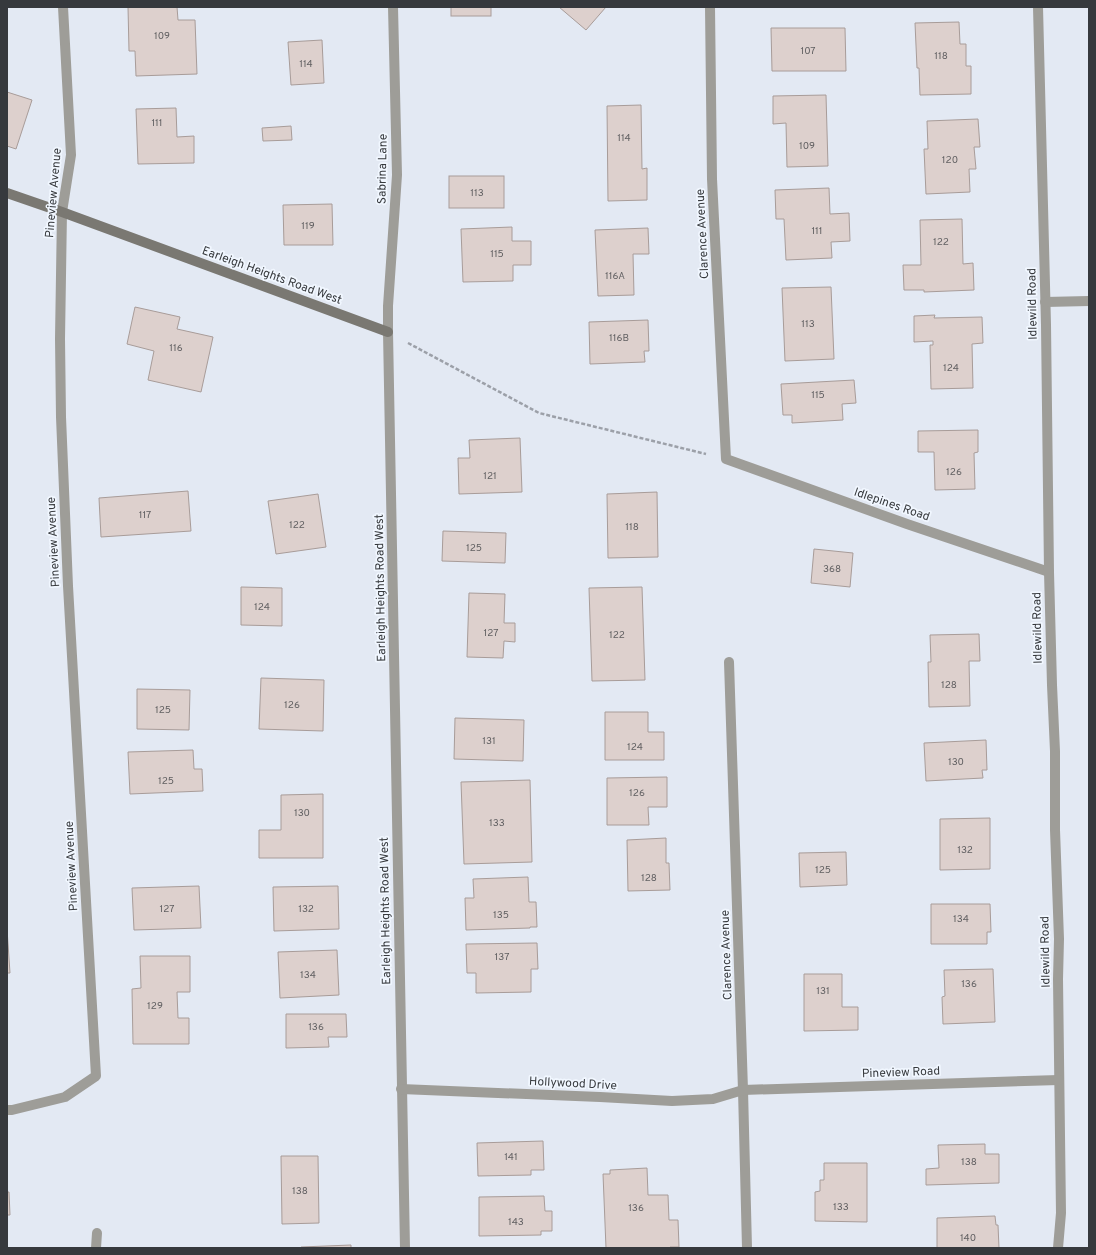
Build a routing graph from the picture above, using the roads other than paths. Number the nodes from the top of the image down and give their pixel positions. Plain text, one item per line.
1 (63, 7) edge
2 (393, 7) edge
3 (710, 7) edge
4 (1038, 7) edge
5 (7, 193) edge
6 (62, 212) junction
7 (1089, 301) edge
8 (1045, 302) junction
9 (388, 332) junction
10 (726, 459) joint
11 (1049, 572) junction
12 (729, 662) dead end
13 (1059, 1080) junction
14 (402, 1089) junction
15 (743, 1090) junction
16 (7, 1110) edge
17 (97, 1233) dead end
18 (96, 1248) edge
19 (405, 1248) edge
20 (747, 1248) edge
21 (1058, 1248) edge

1 - 6 street, Pineview Avenue
2 - 9 street, Sabrina Lane
3 - 10 street, Clarence Avenue
4 - 8 street, Idlewild Road
5 - 6 street, Earleigh Heights Road West
6 - 9 street, Earleigh Heights Road West
6 - 16 street, Pineview Avenue
7 - 8 street
8 - 11 street, Idlewild Road
9 - 14 street, Earleigh Heights Road West
10 - 11 street, Idlepines Road
11 - 13 street, Idlewild Road
12 - 15 street, Clarence Avenue
13 - 15 street, Pineview Road
13 - 21 street, Idlewild Road
14 - 15 street, Hollywood Drive
14 - 19 street, Earleigh Heights Road West
15 - 20 street, Clarence Avenue
17 - 18 street

